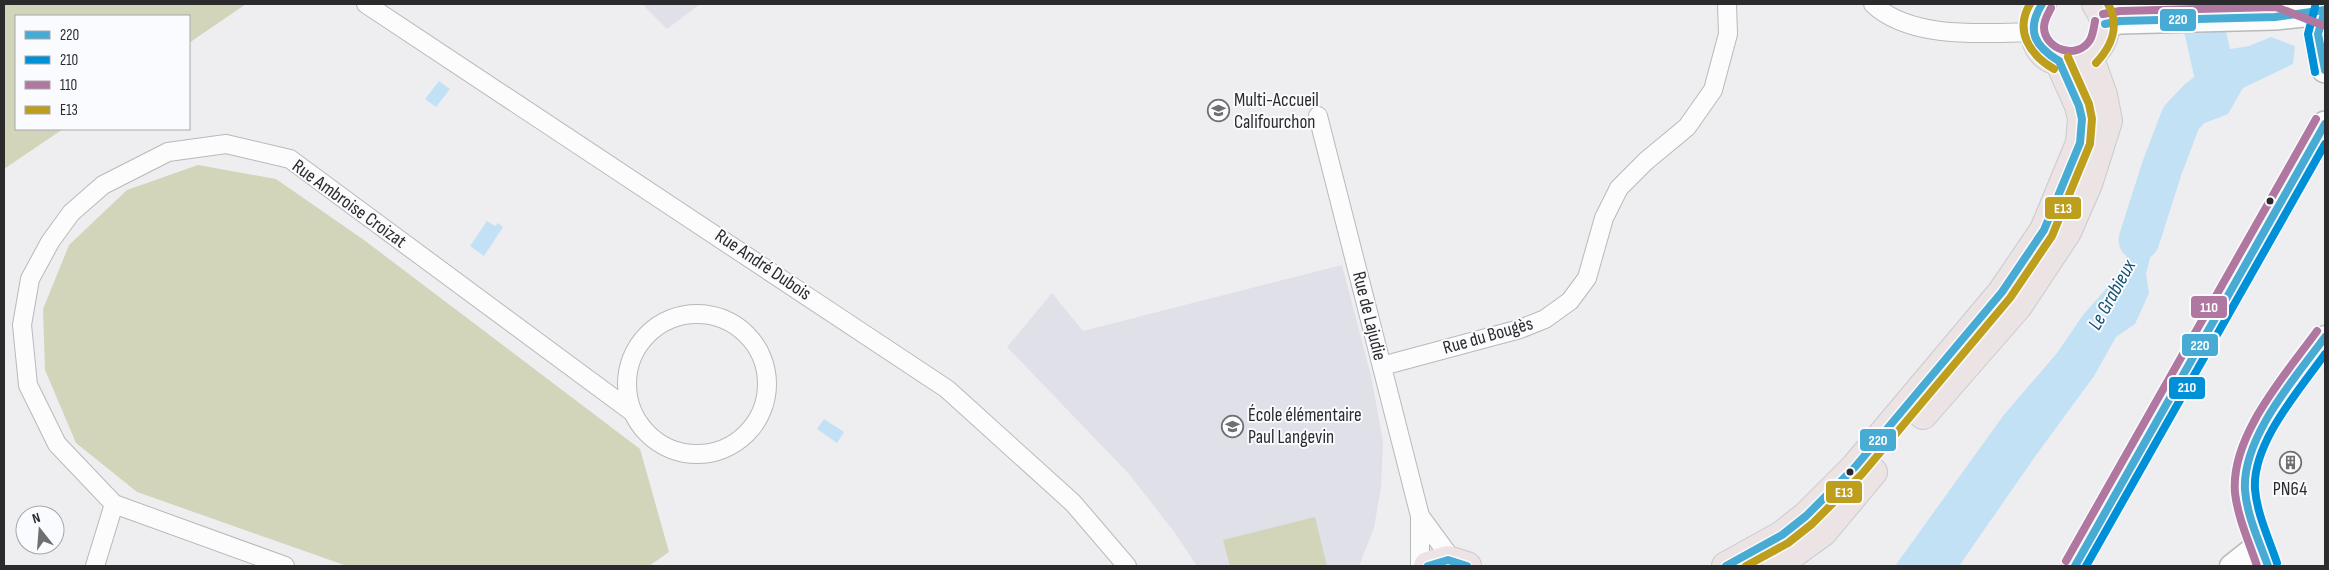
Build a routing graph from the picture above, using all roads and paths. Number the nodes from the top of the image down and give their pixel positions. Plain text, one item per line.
1 (366, 4) edge
2 (1727, 4) edge
3 (1872, 4) edge
4 (2042, 4) edge
5 (2107, 16) edge
6 (2322, 19) edge
7 (2034, 32) junction
8 (2089, 56) junction
9 (2059, 62) junction
10 (2325, 70) edge
11 (1318, 116) dead end
12 (2325, 124) edge
13 (2325, 337) edge
14 (1382, 366) junction
15 (631, 411) junction
16 (114, 504) junction
17 (1420, 516) junction
18 (2260, 543) junction
19 (1449, 564) edge
20 (95, 566) edge
21 (285, 566) edge
22 (1127, 566) edge
23 (1420, 566) edge
24 (1726, 566) edge
25 (1776, 566) edge
26 (2075, 566) edge
27 (2231, 566) edge
28 (2268, 566) edge

1 - 22 street, Rue André Dubois
2 - 14 street, Rue du Bougès
3 - 7 street
4 - 7 main road
5 - 6 main road
5 - 8 main road
6 - 10 main road
7 - 9 main road
8 - 9 main road
8 - 25 main road
9 - 24 main road
11 - 14 street, Rue de Lajudie
12 - 26 main road
13 - 18 street
14 - 17 street, Rue de Lajudie
15 - 15 street, Rue Ambroise Croizat
15 - 16 street, Rue Ambroise Croizat
16 - 20 street
16 - 21 street, Rue Ambroise Croizat
17 - 19 street, Rue de Lajudie
17 - 23 street, Rue de Lajudie
18 - 27 street
18 - 28 street

